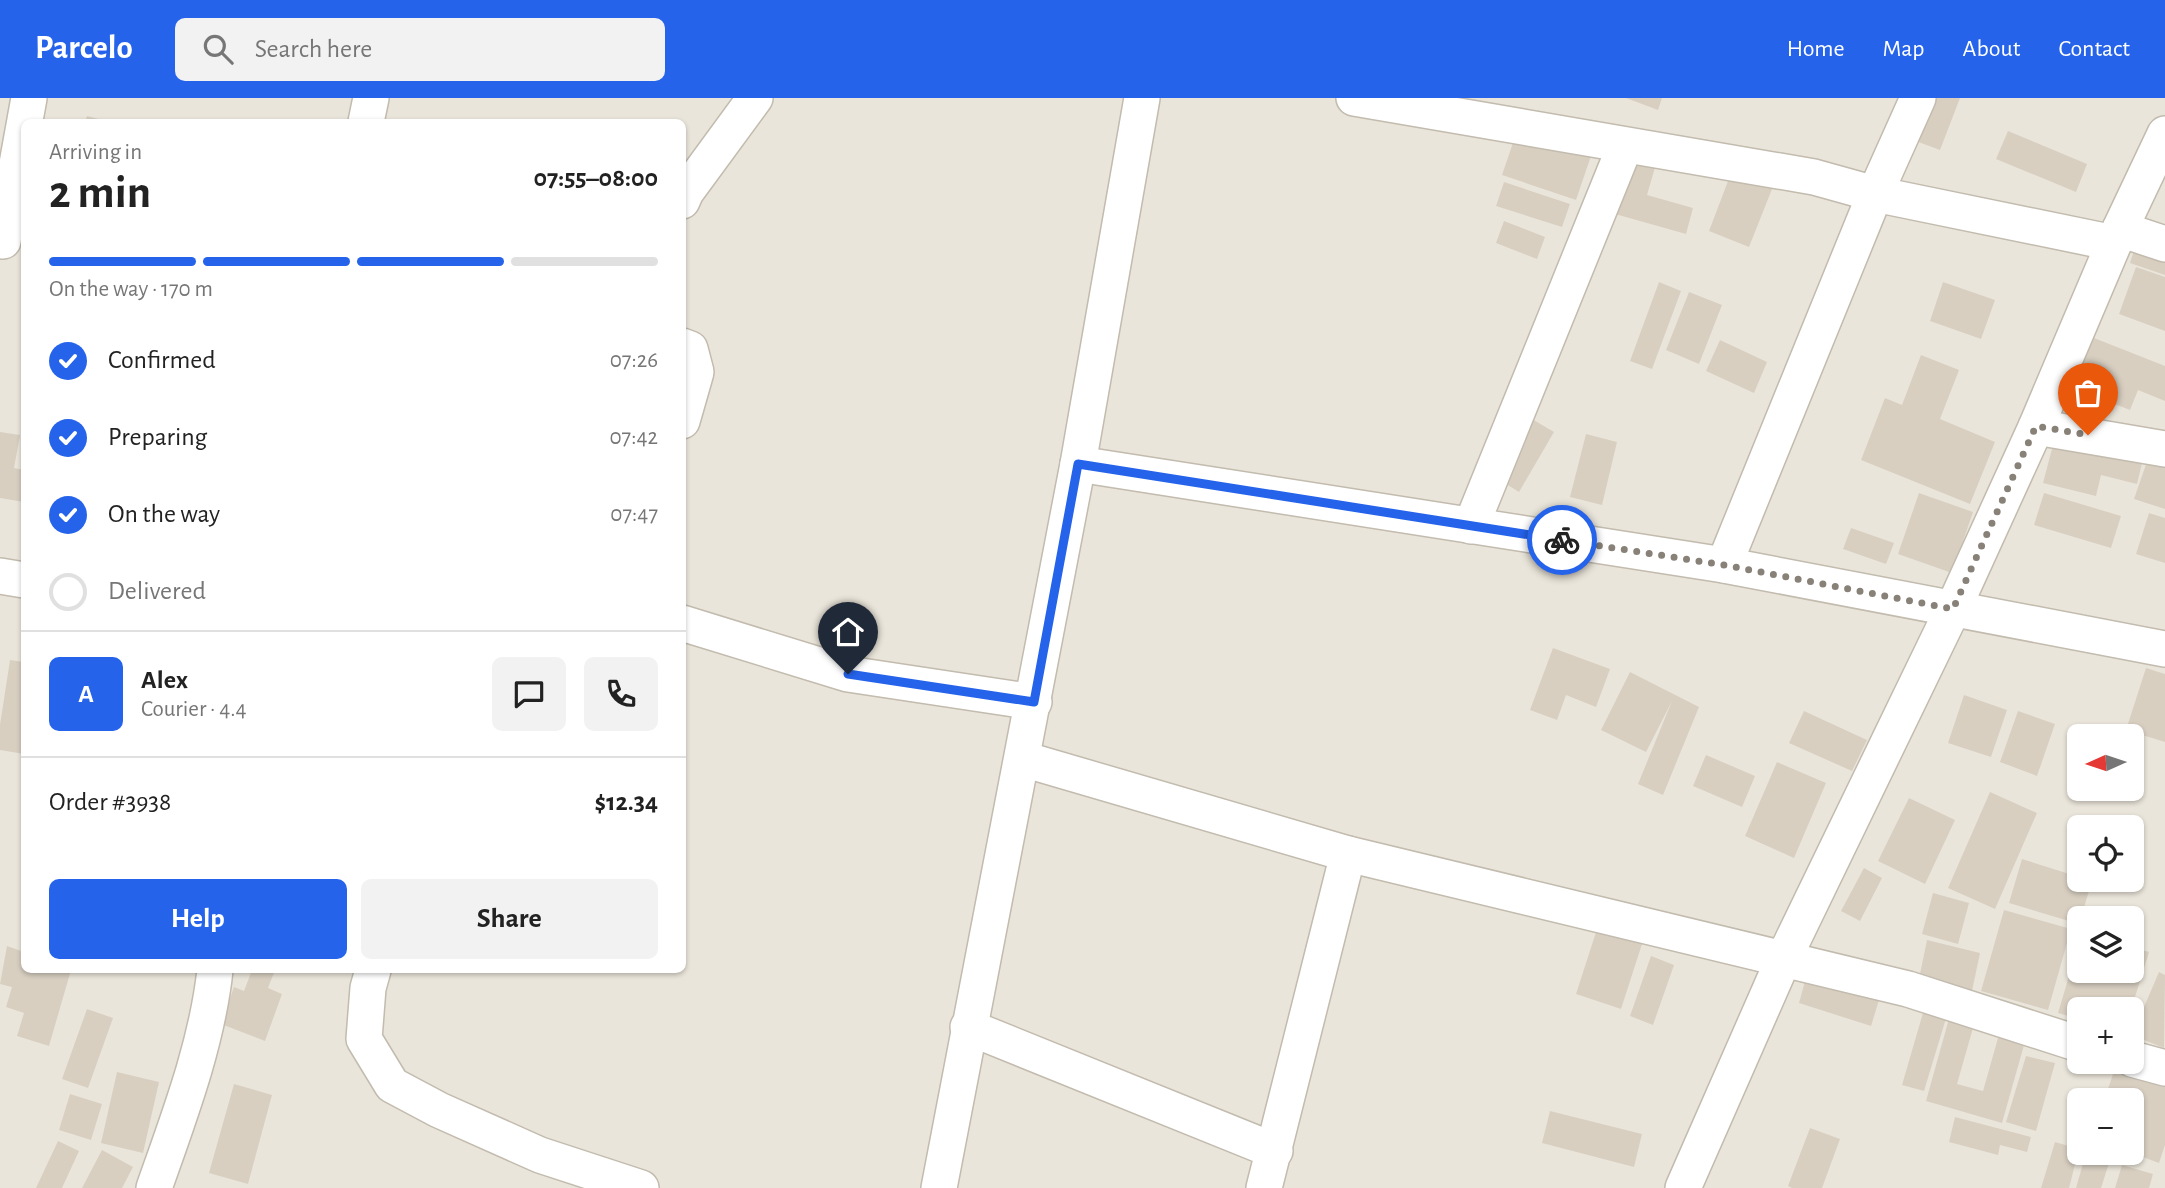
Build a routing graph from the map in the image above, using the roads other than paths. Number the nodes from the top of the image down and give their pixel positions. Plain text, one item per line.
1 (29, 98) edge
2 (371, 98) edge
3 (755, 98) edge
4 (1142, 98) edge
5 (1354, 98) edge
6 (1918, 98) edge
7 (26, 119) edge
8 (367, 119) edge
9 (2165, 134) edge
10 (1625, 146) junction
11 (21, 156) edge
12 (686, 192) edge
13 (1875, 194) junction
14 (2117, 236) junction
15 (9, 242) edge
16 (2165, 244) edge
17 (686, 348) edge
18 (686, 407) edge
19 (2036, 426) junction
20 (2165, 449) edge
21 (1078, 464) junction
22 (1471, 526) junction
23 (1724, 565) junction
24 (0, 576) edge
25 (21, 580) edge
26 (1953, 609) junction
27 (686, 624) edge
28 (2165, 649) edge
29 (1034, 702) junction
30 (1023, 759) junction
31 (1348, 854) junction
32 (1784, 958) junction
33 (215, 973) edge
34 (372, 973) edge
35 (968, 1027) junction
36 (2067, 1040) edge
37 (2144, 1062) edge
38 (2165, 1068) edge
39 (1275, 1151) junction
40 (1690, 1186) edge
41 (155, 1188) edge
42 (641, 1188) edge
43 (939, 1188) edge
44 (1264, 1188) edge

1 - 7 street
2 - 8 street
3 - 12 street
4 - 21 street
5 - 10 street
6 - 13 street
9 - 14 street
10 - 13 street
10 - 22 street
11 - 15 street
13 - 14 street
13 - 23 street
14 - 16 street
14 - 19 street
17 - 18 street
19 - 20 street
19 - 26 street
21 - 22 street
21 - 29 street
22 - 23 street
23 - 26 street
24 - 25 street
26 - 28 street
26 - 32 street
27 - 29 street
29 - 30 street
30 - 31 street
30 - 35 street
31 - 32 street
31 - 39 street
32 - 36 street
32 - 40 street
33 - 41 street
34 - 42 street
35 - 39 street
35 - 43 street
37 - 38 street
39 - 44 street

